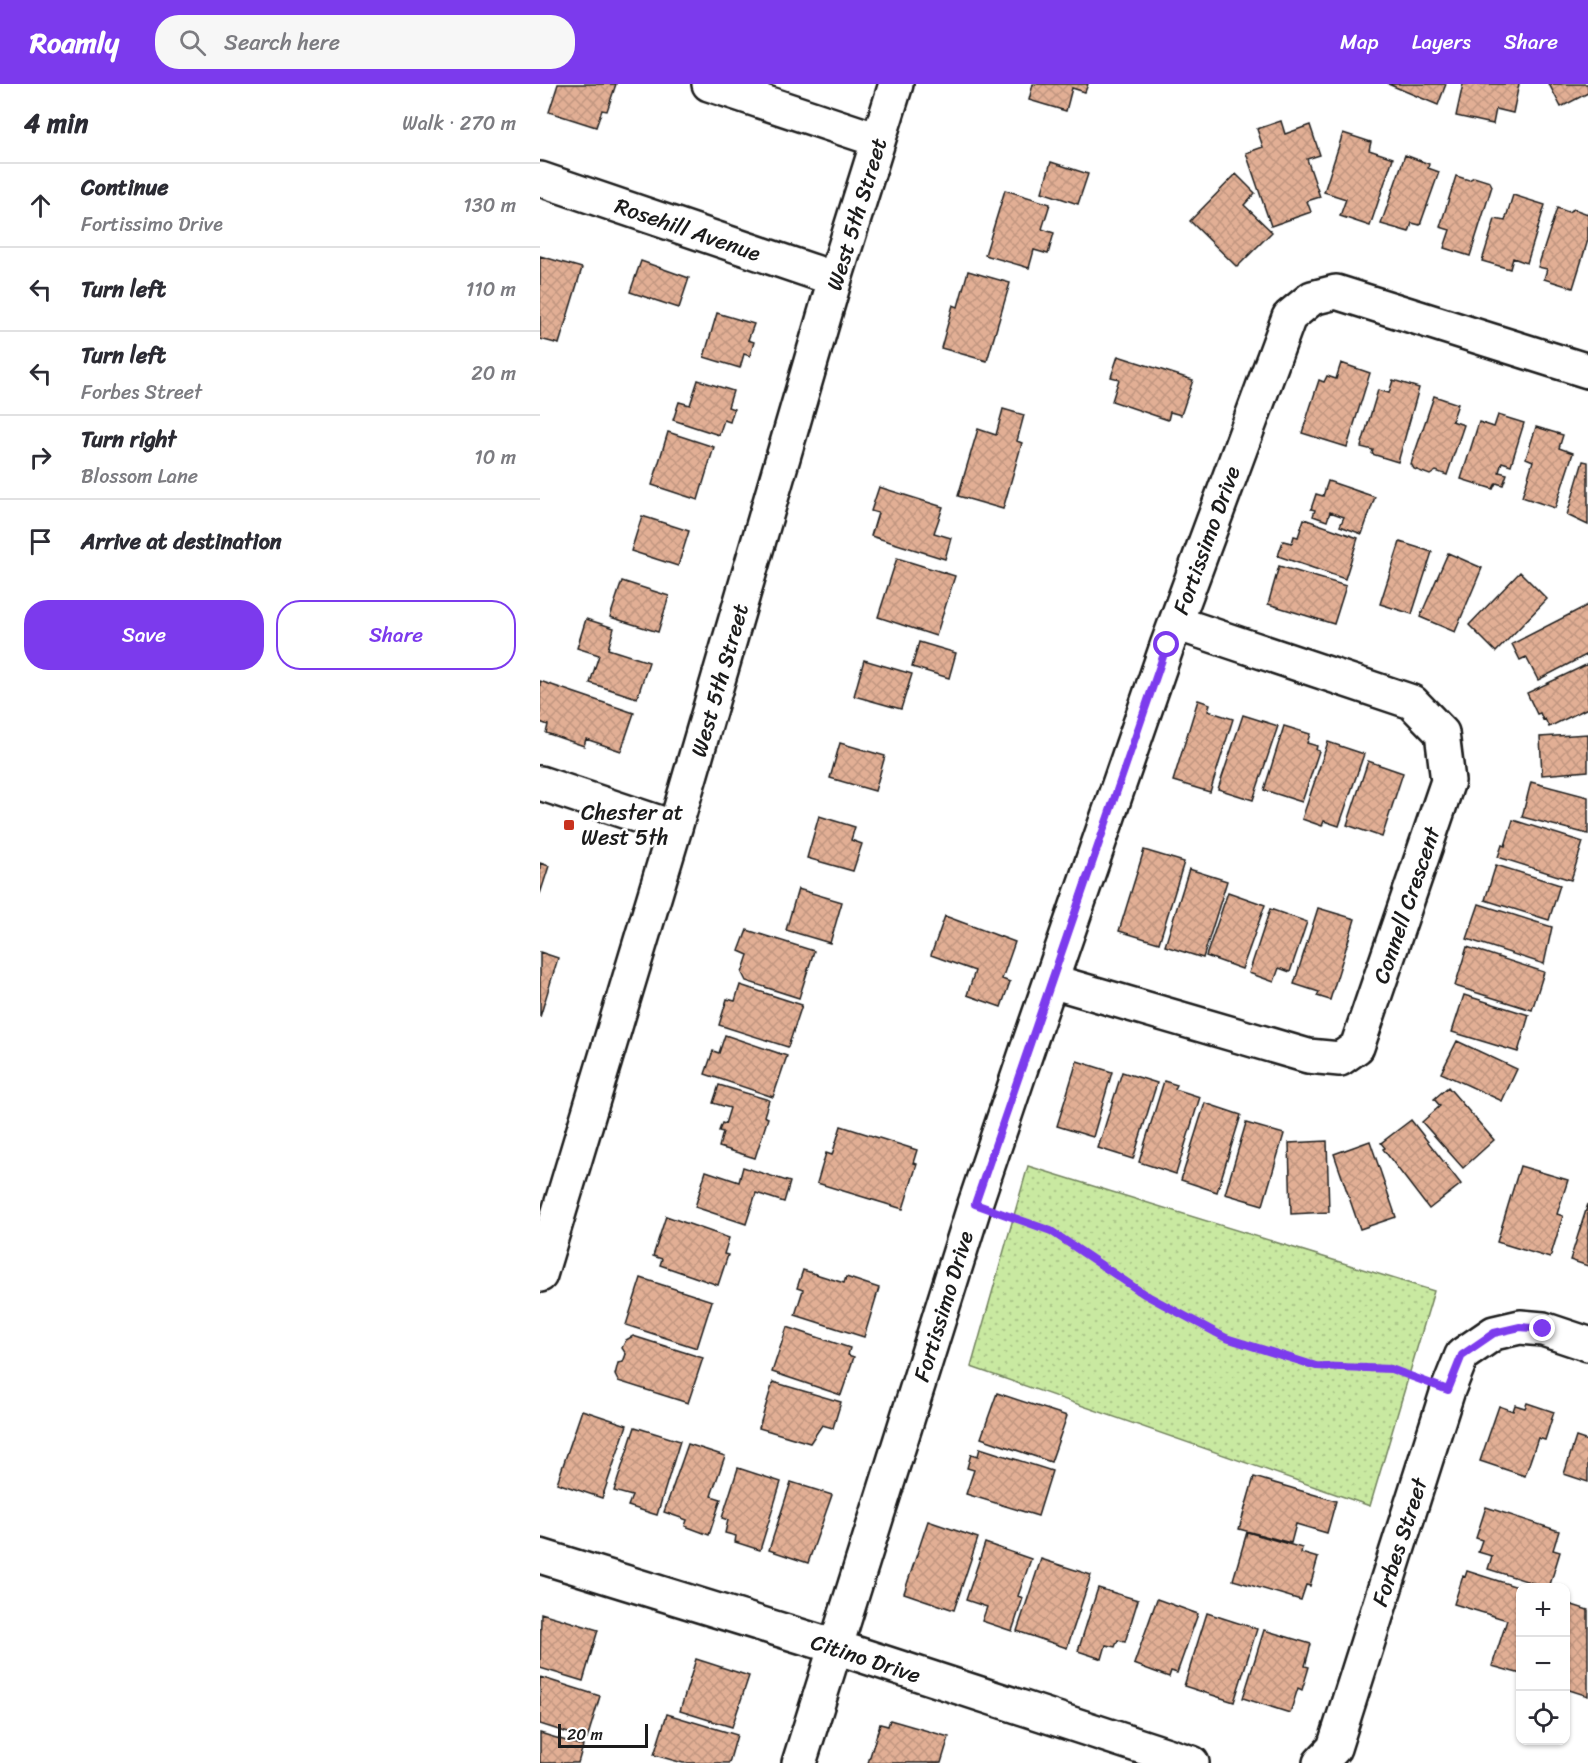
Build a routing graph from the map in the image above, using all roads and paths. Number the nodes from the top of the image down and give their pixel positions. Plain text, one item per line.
1 (709, 84) edge
2 (896, 84) edge
3 (878, 140) junction
4 (540, 179) edge
5 (835, 279) junction
6 (1588, 371) edge
7 (1176, 622) junction
8 (540, 783) edge
9 (675, 828) junction
10 (1051, 981) junction
11 (975, 1204) junction
12 (540, 1275) edge
13 (1588, 1344) edge
14 (1448, 1390) junction
15 (540, 1556) edge
16 (836, 1647) junction
17 (1154, 1757) edge
18 (799, 1763) edge
19 (1191, 1763) edge
20 (1320, 1763) edge

1 - 3 street
2 - 3 street, West 5th Street
3 - 5 street, West 5th Street
4 - 5 street, Rosehill Avenue
5 - 9 street, West 5th Street
6 - 7 street, Fortissimo Drive
7 - 10 street, Fortissimo Drive
7 - 10 street, Connell Crescent
8 - 9 street
9 - 12 street, West 5th Street
10 - 11 street, Fortissimo Drive
11 - 14 path
11 - 16 street, Fortissimo Drive
13 - 14 street, Forbes Street
14 - 20 street, Forbes Street
15 - 16 street, Citino Drive
16 - 17 street, Citino Drive
16 - 18 street, Fortissimo Drive
17 - 19 street, Citino Drive

